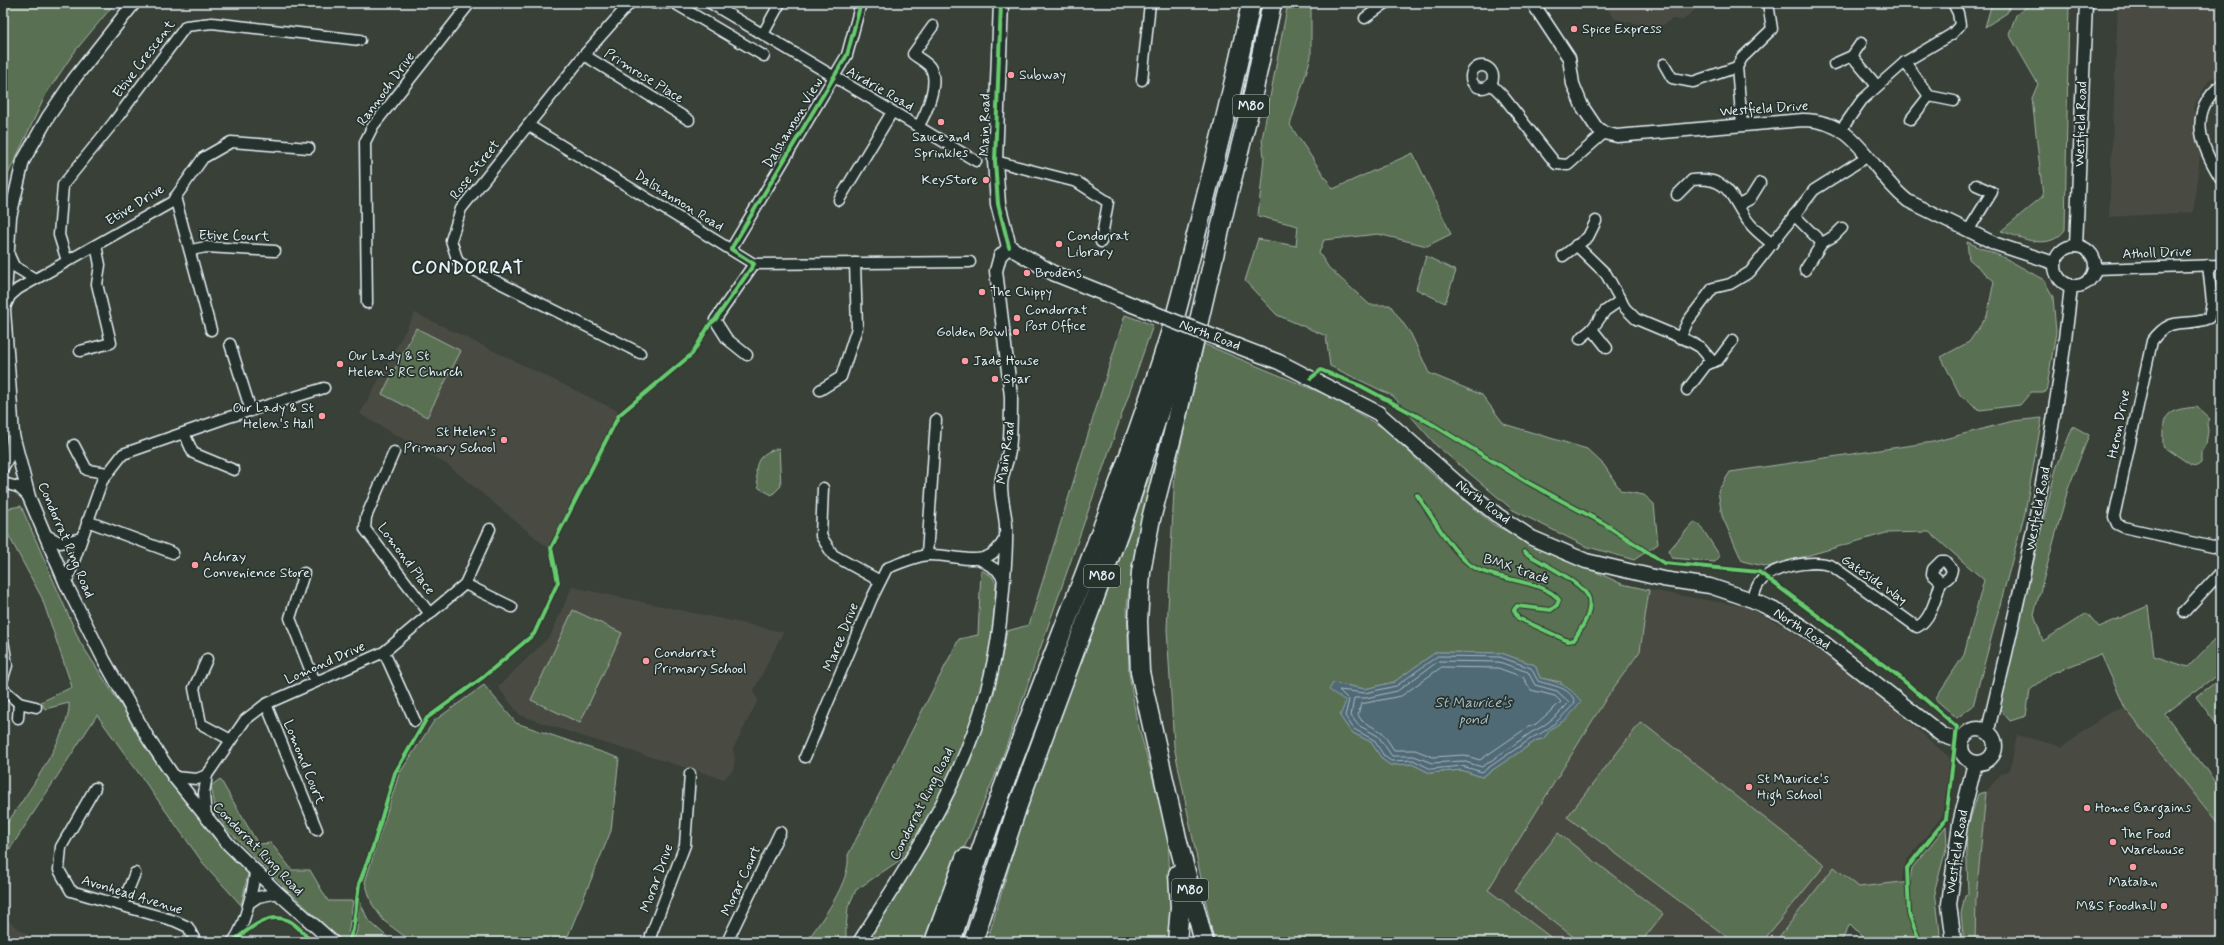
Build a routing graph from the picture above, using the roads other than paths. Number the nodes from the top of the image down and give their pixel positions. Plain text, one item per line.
1 (134, 3) edge
2 (470, 3) edge
3 (630, 3) edge
4 (653, 3) edge
5 (668, 3) edge
6 (674, 3) edge
7 (710, 3) edge
8 (780, 3) edge
9 (862, 3) edge
10 (1001, 3) edge
11 (1150, 3) edge
12 (1251, 3) edge
13 (1272, 3) edge
14 (1385, 3) edge
15 (1536, 3) edge
16 (1768, 3) edge
17 (1952, 3) edge
18 (2086, 3) edge
19 (1365, 18) dead end
20 (933, 26) dead end
21 (763, 34) junction
22 (360, 40) dead end
23 (1861, 43) dead end
24 (584, 55) junction
25 (764, 56) dead end
26 (1852, 56) junction
27 (1905, 62) junction
28 (1664, 64) dead end
29 (1834, 64) dead end
30 (1737, 67) junction
31 (833, 78) junction
32 (1142, 80) dead end
33 (1491, 84) dead end
34 (2221, 85) edge
35 (1877, 86) junction
36 (1929, 96) junction
37 (1954, 101) dead end
38 (892, 112) junction
39 (689, 120) dead end
40 (1911, 120) dead end
41 (528, 125) junction
42 (1742, 125) junction
43 (918, 127) junction
44 (1841, 130) junction
45 (1604, 133) junction
46 (309, 148) dead end
47 (1868, 156) junction
48 (976, 161) dead end
49 (995, 161) junction
50 (2221, 179) edge
51 (1760, 183) dead end
52 (1976, 185) dead end
53 (1677, 195) dead end
54 (176, 197) junction
55 (839, 200) dead end
56 (1739, 205) junction
57 (1225, 208) junction
58 (1794, 215) junction
59 (1596, 221) dead end
60 (1842, 228) dead end
61 (1968, 231) junction
62 (1102, 242) dead end
63 (1822, 243) junction
64 (1772, 244) junction
65 (1576, 245) junction
66 (96, 246) junction
67 (2076, 246) junction
68 (1009, 247) junction
69 (731, 249) junction
70 (191, 250) junction
71 (275, 252) dead end
72 (8, 253) junction
73 (1563, 256) dead end
74 (67, 261) junction
75 (970, 262) dead end
76 (855, 263) junction
77 (2054, 263) junction
78 (754, 264) junction
79 (2208, 265) junction
80 (2221, 265) edge
81 (2095, 269) junction
82 (1805, 270) dead end
83 (35, 279) junction
84 (2071, 286) junction
85 (1621, 300) junction
86 (367, 303) dead end
87 (4, 310) edge
88 (1592, 329) junction
89 (211, 330) dead end
90 (1680, 338) junction
91 (1580, 339) dead end
92 (1733, 340) dead end
93 (230, 344) dead end
94 (1607, 348) dead end
95 (80, 351) dead end
96 (640, 353) dead end
97 (747, 355) dead end
98 (1713, 362) junction
99 (324, 388) dead end
100 (820, 390) dead end
101 (1687, 390) dead end
102 (251, 411) junction
103 (936, 420) dead end
104 (184, 433) junction
105 (13, 434) junction
106 (74, 445) dead end
107 (394, 452) dead end
108 (3, 468) edge
109 (234, 470) dead end
110 (108, 473) junction
111 (3, 483) edge
112 (823, 488) dead end
113 (29, 498) junction
114 (87, 521) junction
115 (490, 529) dead end
116 (46, 535) junction
117 (81, 538) junction
118 (1005, 538) junction
119 (2221, 545) edge
120 (173, 553) dead end
121 (927, 555) junction
122 (980, 559) junction
123 (2221, 572) edge
124 (304, 573) dead end
125 (1003, 579) junction
126 (880, 581) junction
127 (1941, 582) dead end
128 (66, 584) junction
129 (465, 584) junction
130 (1752, 600) junction
131 (512, 607) dead end
132 (2184, 612) dead end
133 (430, 614) junction
134 (1000, 622) joint
135 (3, 640) edge
136 (384, 652) junction
137 (207, 659) dead end
138 (3, 678) edge
139 (315, 682) junction
140 (3, 689) edge
141 (1037, 697) junction
142 (19, 703) junction
143 (266, 704) junction
144 (36, 707) dead end
145 (18, 718) dead end
146 (415, 721) dead end
147 (1988, 730) junction
148 (231, 740) junction
149 (1960, 741) junction
150 (805, 757) dead end
151 (1975, 763) junction
152 (690, 774) dead end
153 (207, 775) junction
154 (174, 777) junction
155 (95, 788) dead end
156 (206, 818) junction
157 (317, 830) dead end
158 (780, 832) dead end
159 (1177, 838) junction
160 (255, 871) junction
161 (135, 873) dead end
162 (278, 893) junction
163 (249, 903) junction
164 (122, 905) junction
165 (196, 942) edge
166 (232, 942) edge
167 (333, 942) edge
168 (651, 942) edge
169 (727, 942) edge
170 (859, 942) edge
171 (934, 942) edge
172 (952, 942) edge
173 (974, 942) edge
174 (1177, 942) edge
175 (1204, 942) edge
176 (1954, 942) edge

1 - 72 street, Condorrat Ring Road
2 - 86 street, Rannoch Drive
3 - 24 street, Rose Street
4 - 5 street
6 - 25 street
7 - 21 street, Airdrie Road
8 - 21 street
9 - 31 street, Dalshannon View
10 - 49 main road, Main Road
11 - 32 street
12 - 141 highway, M80
13 - 57 highway, M80
14 - 19 street
15 - 45 street
16 - 30 street
17 - 27 street
18 - 67 street, Westfield Road
20 - 43 street
21 - 31 street, Airdrie Road
22 - 74 street, Etive Crescent
23 - 26 street
24 - 39 street, Primrose Place
24 - 41 street, Rose Street
26 - 29 street
26 - 35 street
27 - 35 street
27 - 36 street
28 - 30 street
30 - 42 street
31 - 38 street, Airdrie Road
31 - 69 street, Dalshannon View
33 - 45 street
34 - 50 street
35 - 44 street
36 - 37 street
36 - 40 street
38 - 43 street, Airdrie Road
38 - 55 street
41 - 69 street, Dalshannon Road
41 - 96 street, Rose Street
42 - 44 street, Westfield Drive
42 - 45 street, Westfield Drive
43 - 48 street, Airdrie Road
44 - 47 street, Westfield Drive
46 - 54 street, Etive Drive
47 - 58 street
47 - 61 street, Westfield Drive
49 - 62 street
49 - 68 main road, Main Road
51 - 56 street
52 - 61 street
53 - 56 street
54 - 66 street, Etive Drive
54 - 70 street, Etive Court
56 - 64 street
57 - 159 highway, M80
57 - 173 highway, M80
58 - 63 street
58 - 64 street
59 - 65 street
60 - 63 street
61 - 77 street, Westfield Drive
63 - 82 street
64 - 90 street
65 - 73 street
65 - 85 street
66 - 74 street, Etive Drive
66 - 95 street
67 - 77 street
67 - 81 street
68 - 118 street, Main Road
68 - 130 main road, North Road, bridge
69 - 78 street, Dalshannon Road
70 - 71 street, Etive Court
70 - 89 street, Etive Court
72 - 83 street
72 - 87 street, Condorrat Ring Road
74 - 83 street, Etive Drive
75 - 76 street
76 - 78 street
76 - 100 street
77 - 84 street
78 - 97 street
79 - 80 street, Atholl Drive
79 - 81 street, Atholl Drive
79 - 119 street, Heron Drive
81 - 84 street
83 - 87 street, Etive Drive
84 - 147 street, Westfield Road
85 - 88 street
85 - 90 street
87 - 105 street, Condorrat Ring Road
88 - 91 street
88 - 94 street
90 - 98 street
92 - 98 street
93 - 102 street
98 - 101 street
99 - 102 street
102 - 104 street
103 - 121 street
104 - 109 street
104 - 110 street
105 - 108 street
105 - 113 street, Condorrat Ring Road
106 - 110 street
107 - 133 street, Lomond Place
110 - 114 street
111 - 113 street
112 - 126 street
113 - 116 street, Condorrat Ring Road
114 - 117 street
114 - 120 street
115 - 129 street, Lomond Drive
116 - 117 street
116 - 128 street, Condorrat Ring Road
117 - 128 street
118 - 122 street
118 - 125 street, Main Road
121 - 122 street, Maree Drive
121 - 126 street, Maree Drive
122 - 125 street
123 - 132 street
124 - 139 street
125 - 134 street, Main Road
126 - 150 street, Maree Drive
127 - 130 street, Gateside Way
128 - 154 street, Condorrat Ring Road
129 - 131 street
129 - 133 street, Lomond Drive
130 - 149 main road, North Road
133 - 136 street, Lomond Drive
134 - 170 street, Condorrat Ring Road
135 - 138 street
136 - 139 street, Lomond Drive
136 - 146 street
137 - 148 street
139 - 143 street, Lomond Drive
140 - 142 street
141 - 171 highway, M80
141 - 172 highway, M80
142 - 144 street
142 - 145 street
143 - 148 street, Lomond Drive
143 - 157 street, Lomond Court
147 - 149 main road
147 - 151 main road
148 - 153 street, Lomond Drive
149 - 151 main road
151 - 176 main road, Westfield Road
152 - 168 street, Morar Drive
153 - 154 street
153 - 156 street
154 - 156 street, Condorrat Ring Road
155 - 164 street, Avonhead Avenue
156 - 160 street, Condorrat Ring Road
158 - 169 street, Morar Court
159 - 174 highway, M80
159 - 175 highway, M80
160 - 162 street, Condorrat Ring Road
160 - 163 street
161 - 164 street
162 - 163 street
162 - 167 street, Condorrat Ring Road
163 - 166 street
164 - 165 street, Avonhead Avenue

